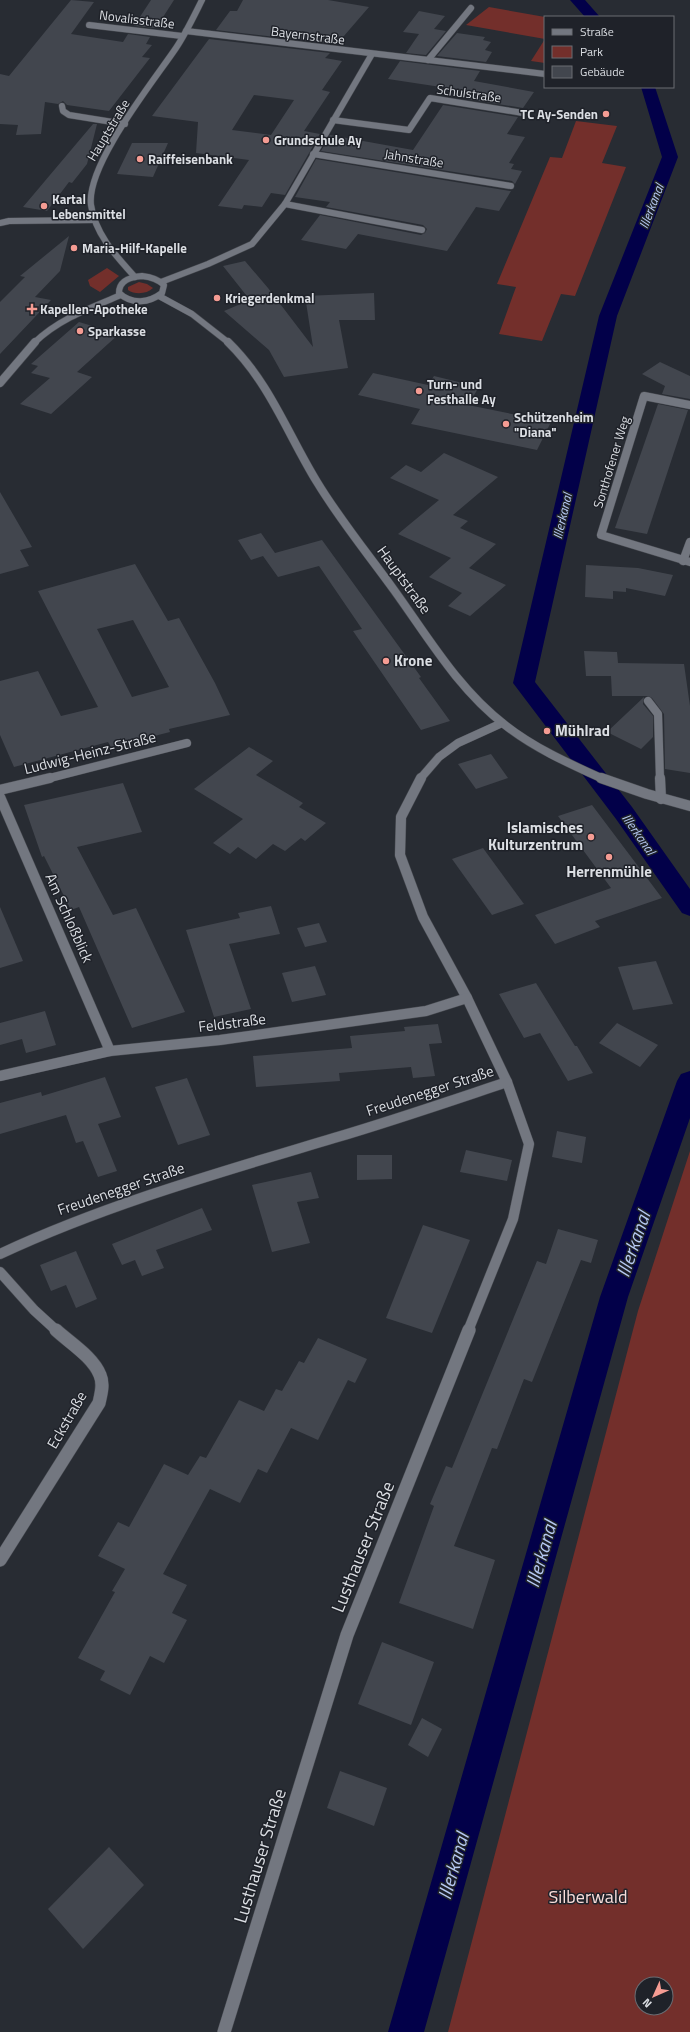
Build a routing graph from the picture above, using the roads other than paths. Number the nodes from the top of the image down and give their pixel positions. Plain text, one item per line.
1 (202, 0) edge
2 (471, 8) dead end
3 (89, 25) dead end
4 (184, 33) junction
5 (372, 54) junction
6 (428, 60) junction
7 (544, 74) edge
8 (62, 106) dead end
9 (523, 113) dead end
10 (333, 120) junction
11 (125, 124) junction
12 (313, 154) junction
13 (510, 186) dead end
14 (285, 204) junction
15 (95, 220) junction
16 (0, 223) edge
17 (422, 230) dead end
18 (135, 277) junction
19 (161, 282) junction
20 (121, 295) junction
21 (159, 296) junction
22 (0, 383) edge
23 (690, 405) edge
24 (690, 542) edge
25 (687, 562) edge
26 (648, 701) dead end
27 (502, 723) junction
28 (187, 743) dead end
29 (0, 790) edge
30 (0, 797) edge
31 (661, 799) junction
32 (690, 806) edge
33 (468, 998) junction
34 (110, 1051) junction
35 (0, 1076) edge
36 (507, 1082) junction
37 (0, 1254) edge
38 (0, 1272) edge
39 (0, 1560) edge
40 (224, 2032) edge

1 - 4 street, Hauptstraße
2 - 6 street
3 - 4 street, Novalisstraße
4 - 5 street, Bayernstraße
4 - 11 street, Hauptstraße
5 - 6 street, Bayernstraße
5 - 10 street
6 - 7 street, Bayernstraße
8 - 11 street
9 - 10 street, Schulstraße
10 - 12 street
11 - 15 street, Hauptstraße
12 - 13 street, Jahnstraße
12 - 14 street
14 - 17 street
14 - 19 street
15 - 16 street
15 - 18 street, Hauptstraße
18 - 19 street
18 - 20 street
19 - 21 street
20 - 21 street
20 - 22 street
21 - 27 street, Hauptstraße
23 - 25 street, Sonthofener Weg
24 - 25 street
26 - 31 street
27 - 31 street, Hauptstraße
27 - 33 street, Freudenegger Straße
28 - 29 street, Ludwig-Heinz-Straße
30 - 34 street, Am Schloßblick
31 - 32 street, Hauptstraße
33 - 34 street, Feldstraße
33 - 36 street, Freudenegger Straße
34 - 35 street, Feldstraße
36 - 37 street, Freudenegger Straße
36 - 40 street, Lusthauser Straße
38 - 39 street, Eckstraße

